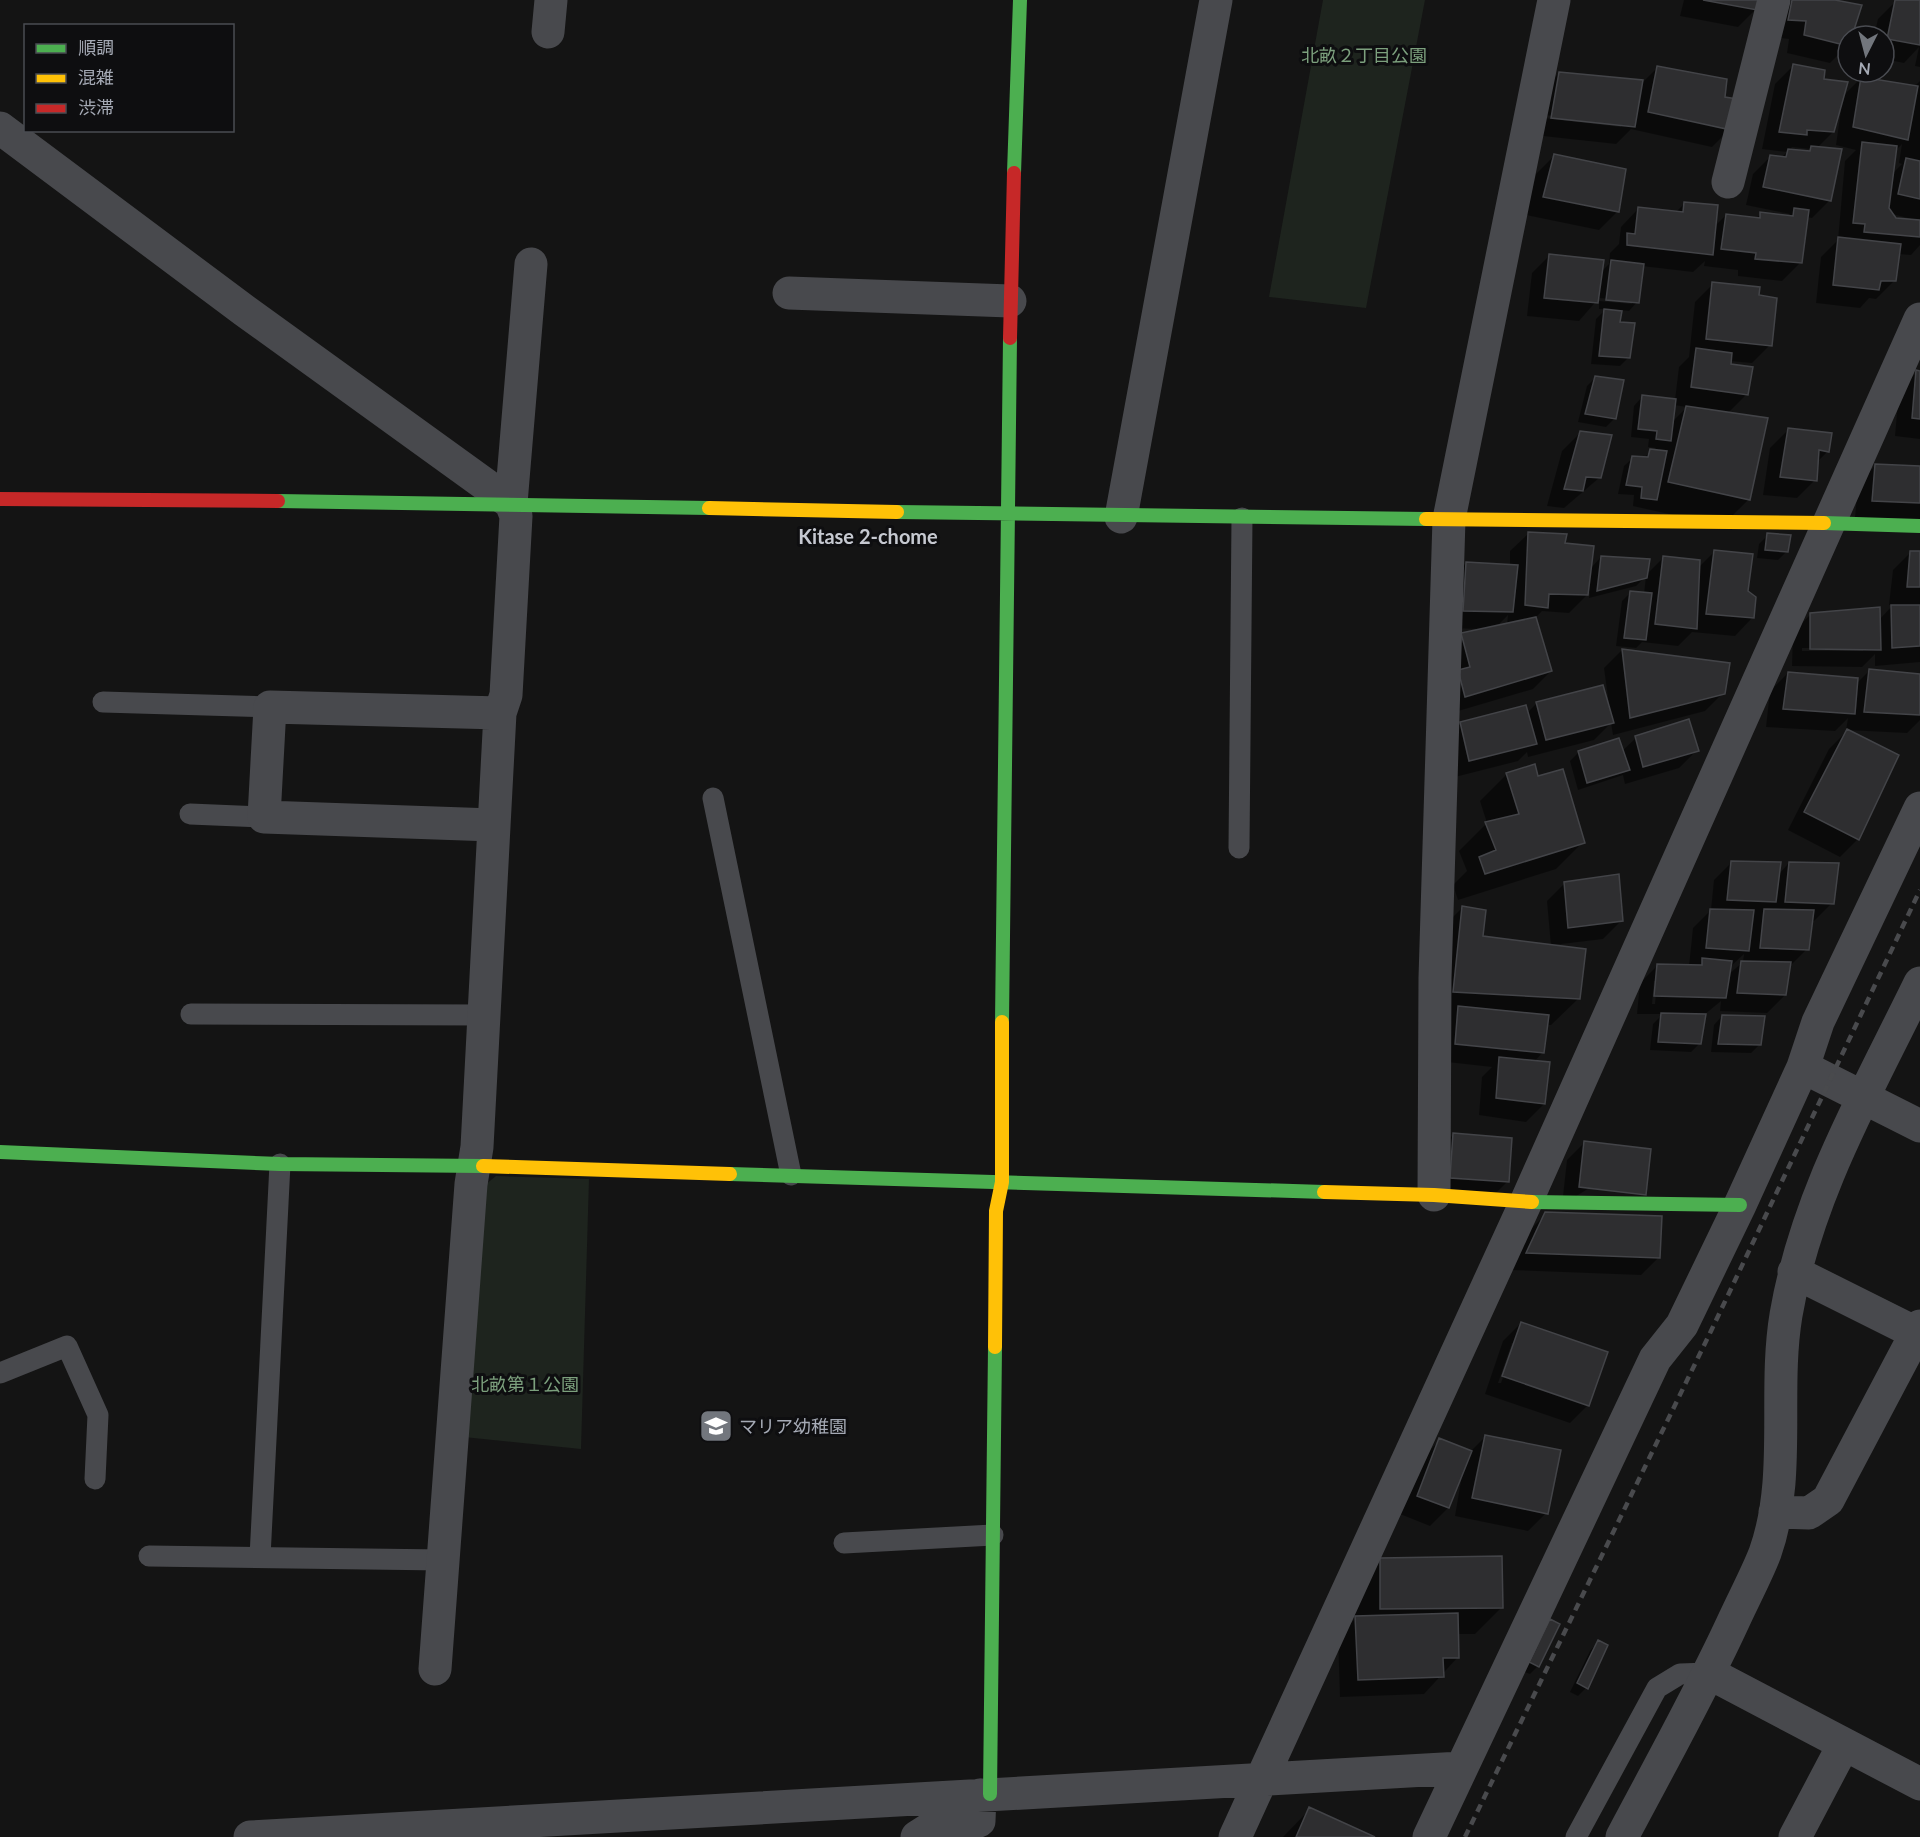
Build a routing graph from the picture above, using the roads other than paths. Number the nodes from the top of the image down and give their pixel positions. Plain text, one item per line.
1 (551, 0) edge
2 (1020, 0) edge
3 (1216, 0) edge
4 (1554, 0) edge
5 (1774, 0) edge
6 (548, 32) dead end
7 (0, 128) edge
8 (1728, 182) dead end
9 (531, 264) dead end
10 (789, 293) dead end
11 (1010, 301) junction
12 (1920, 319) edge
13 (0, 499) edge
14 (511, 503) junction
15 (1007, 515) junction
16 (1121, 517) junction
17 (1242, 518) junction
18 (1449, 519) junction
19 (1829, 523) junction
20 (1920, 526) edge
21 (103, 702) dead end
22 (270, 706) junction
23 (500, 713) junction
24 (713, 798) dead end
25 (1920, 808) edge
26 (190, 814) dead end
27 (264, 817) junction
28 (494, 825) junction
29 (1239, 848) dead end
30 (1920, 983) edge
31 (191, 1014) dead end
32 (484, 1015) junction
33 (1803, 1067) junction
34 (1863, 1098) junction
35 (1920, 1126) edge
36 (0, 1152) edge
37 (280, 1164) junction
38 (474, 1166) junction
39 (791, 1175) junction
40 (1002, 1182) junction
41 (1434, 1195) junction
42 (1526, 1202) junction
43 (1740, 1205) junction
44 (1794, 1272) junction
45 (1919, 1332) edge
46 (0, 1373) edge
47 (95, 1479) dead end
48 (1775, 1512) junction
49 (993, 1536) junction
50 (844, 1543) dead end
51 (149, 1556) dead end
52 (260, 1557) junction
53 (443, 1560) junction
54 (435, 1669) dead end
55 (1709, 1673) junction
56 (1844, 1744) junction
57 (1461, 1768) junction
58 (1261, 1778) junction
59 (1920, 1784) edge
60 (985, 1794) junction
61 (715, 1823) edge
62 (424, 1832) edge
63 (250, 1837) edge
64 (917, 1837) edge
65 (1235, 1837) edge
66 (1429, 1837) edge
67 (1575, 1837) edge
68 (1622, 1837) edge
69 (1794, 1837) edge

1 - 6 street
2 - 11 street
3 - 16 street
4 - 18 street
5 - 8 street
7 - 14 street
9 - 14 street
10 - 11 street
11 - 15 street
12 - 19 street
13 - 14 street
14 - 15 street
14 - 23 street
15 - 16 street
15 - 40 street
16 - 17 street
17 - 18 street
17 - 29 lane
18 - 19 street
18 - 41 street
19 - 20 street
19 - 42 street
21 - 22 lane
22 - 23 street
22 - 27 street
23 - 28 street
24 - 39 lane
25 - 33 street
26 - 27 lane
27 - 28 street
28 - 32 street
30 - 34 street
31 - 32 lane
32 - 38 street
33 - 34 street
33 - 43 street
34 - 35 street
34 - 44 street
36 - 37 street
37 - 38 street
37 - 52 lane
38 - 39 street
38 - 53 street
39 - 40 street
40 - 41 street
40 - 49 street
41 - 42 street
42 - 43 street
42 - 58 street
43 - 57 street
44 - 45 street
44 - 48 street
45 - 48 street
46 - 47 lane
48 - 55 street
49 - 50 lane
49 - 60 street
51 - 52 lane
52 - 53 lane
53 - 54 street
55 - 56 street
55 - 67 lane
55 - 68 street
56 - 59 street
56 - 69 street
57 - 58 street
57 - 66 street
58 - 60 street
58 - 65 street
60 - 61 street
60 - 64 street
61 - 62 street
62 - 63 street

